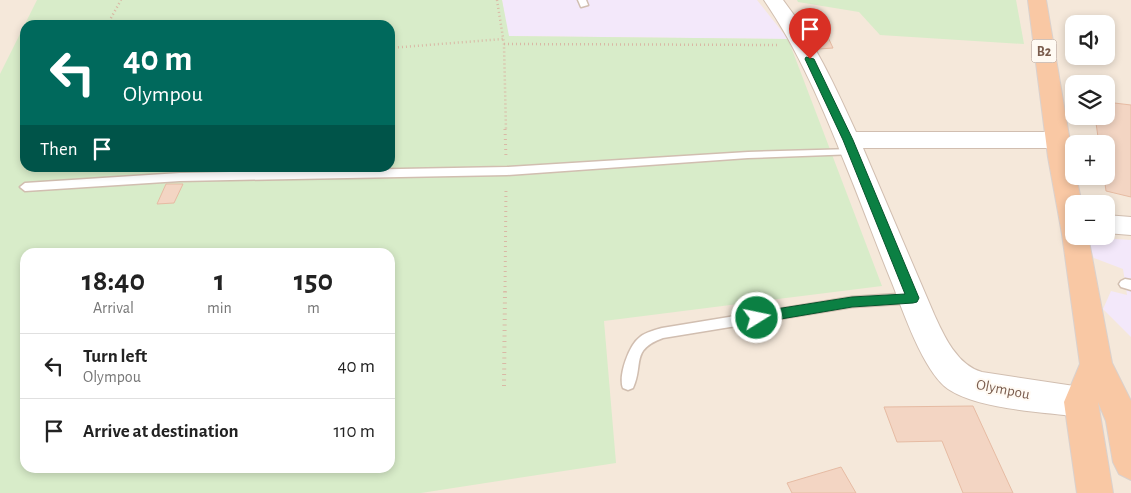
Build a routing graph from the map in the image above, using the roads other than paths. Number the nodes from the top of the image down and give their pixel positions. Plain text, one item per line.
1 (773, 0) edge
2 (1037, 0) edge
3 (1058, 149) junction
4 (852, 150) junction
5 (24, 187) dead end
6 (1067, 195) edge
7 (1115, 225) edge
8 (1131, 226) edge
9 (1076, 245) edge
10 (913, 298) junction
11 (1096, 364) junction
12 (628, 384) dead end
13 (1081, 402) junction
14 (1131, 462) edge
15 (1095, 493) edge

1 - 4 street, Olympou
2 - 3 highway, B2
3 - 4 street
3 - 6 highway, B2
4 - 5 lane
4 - 10 street, Olympou
7 - 8 street
9 - 11 highway, B2
10 - 12 lane
10 - 13 street, Olympou
11 - 13 highway
11 - 14 highway, B2
13 - 15 highway

